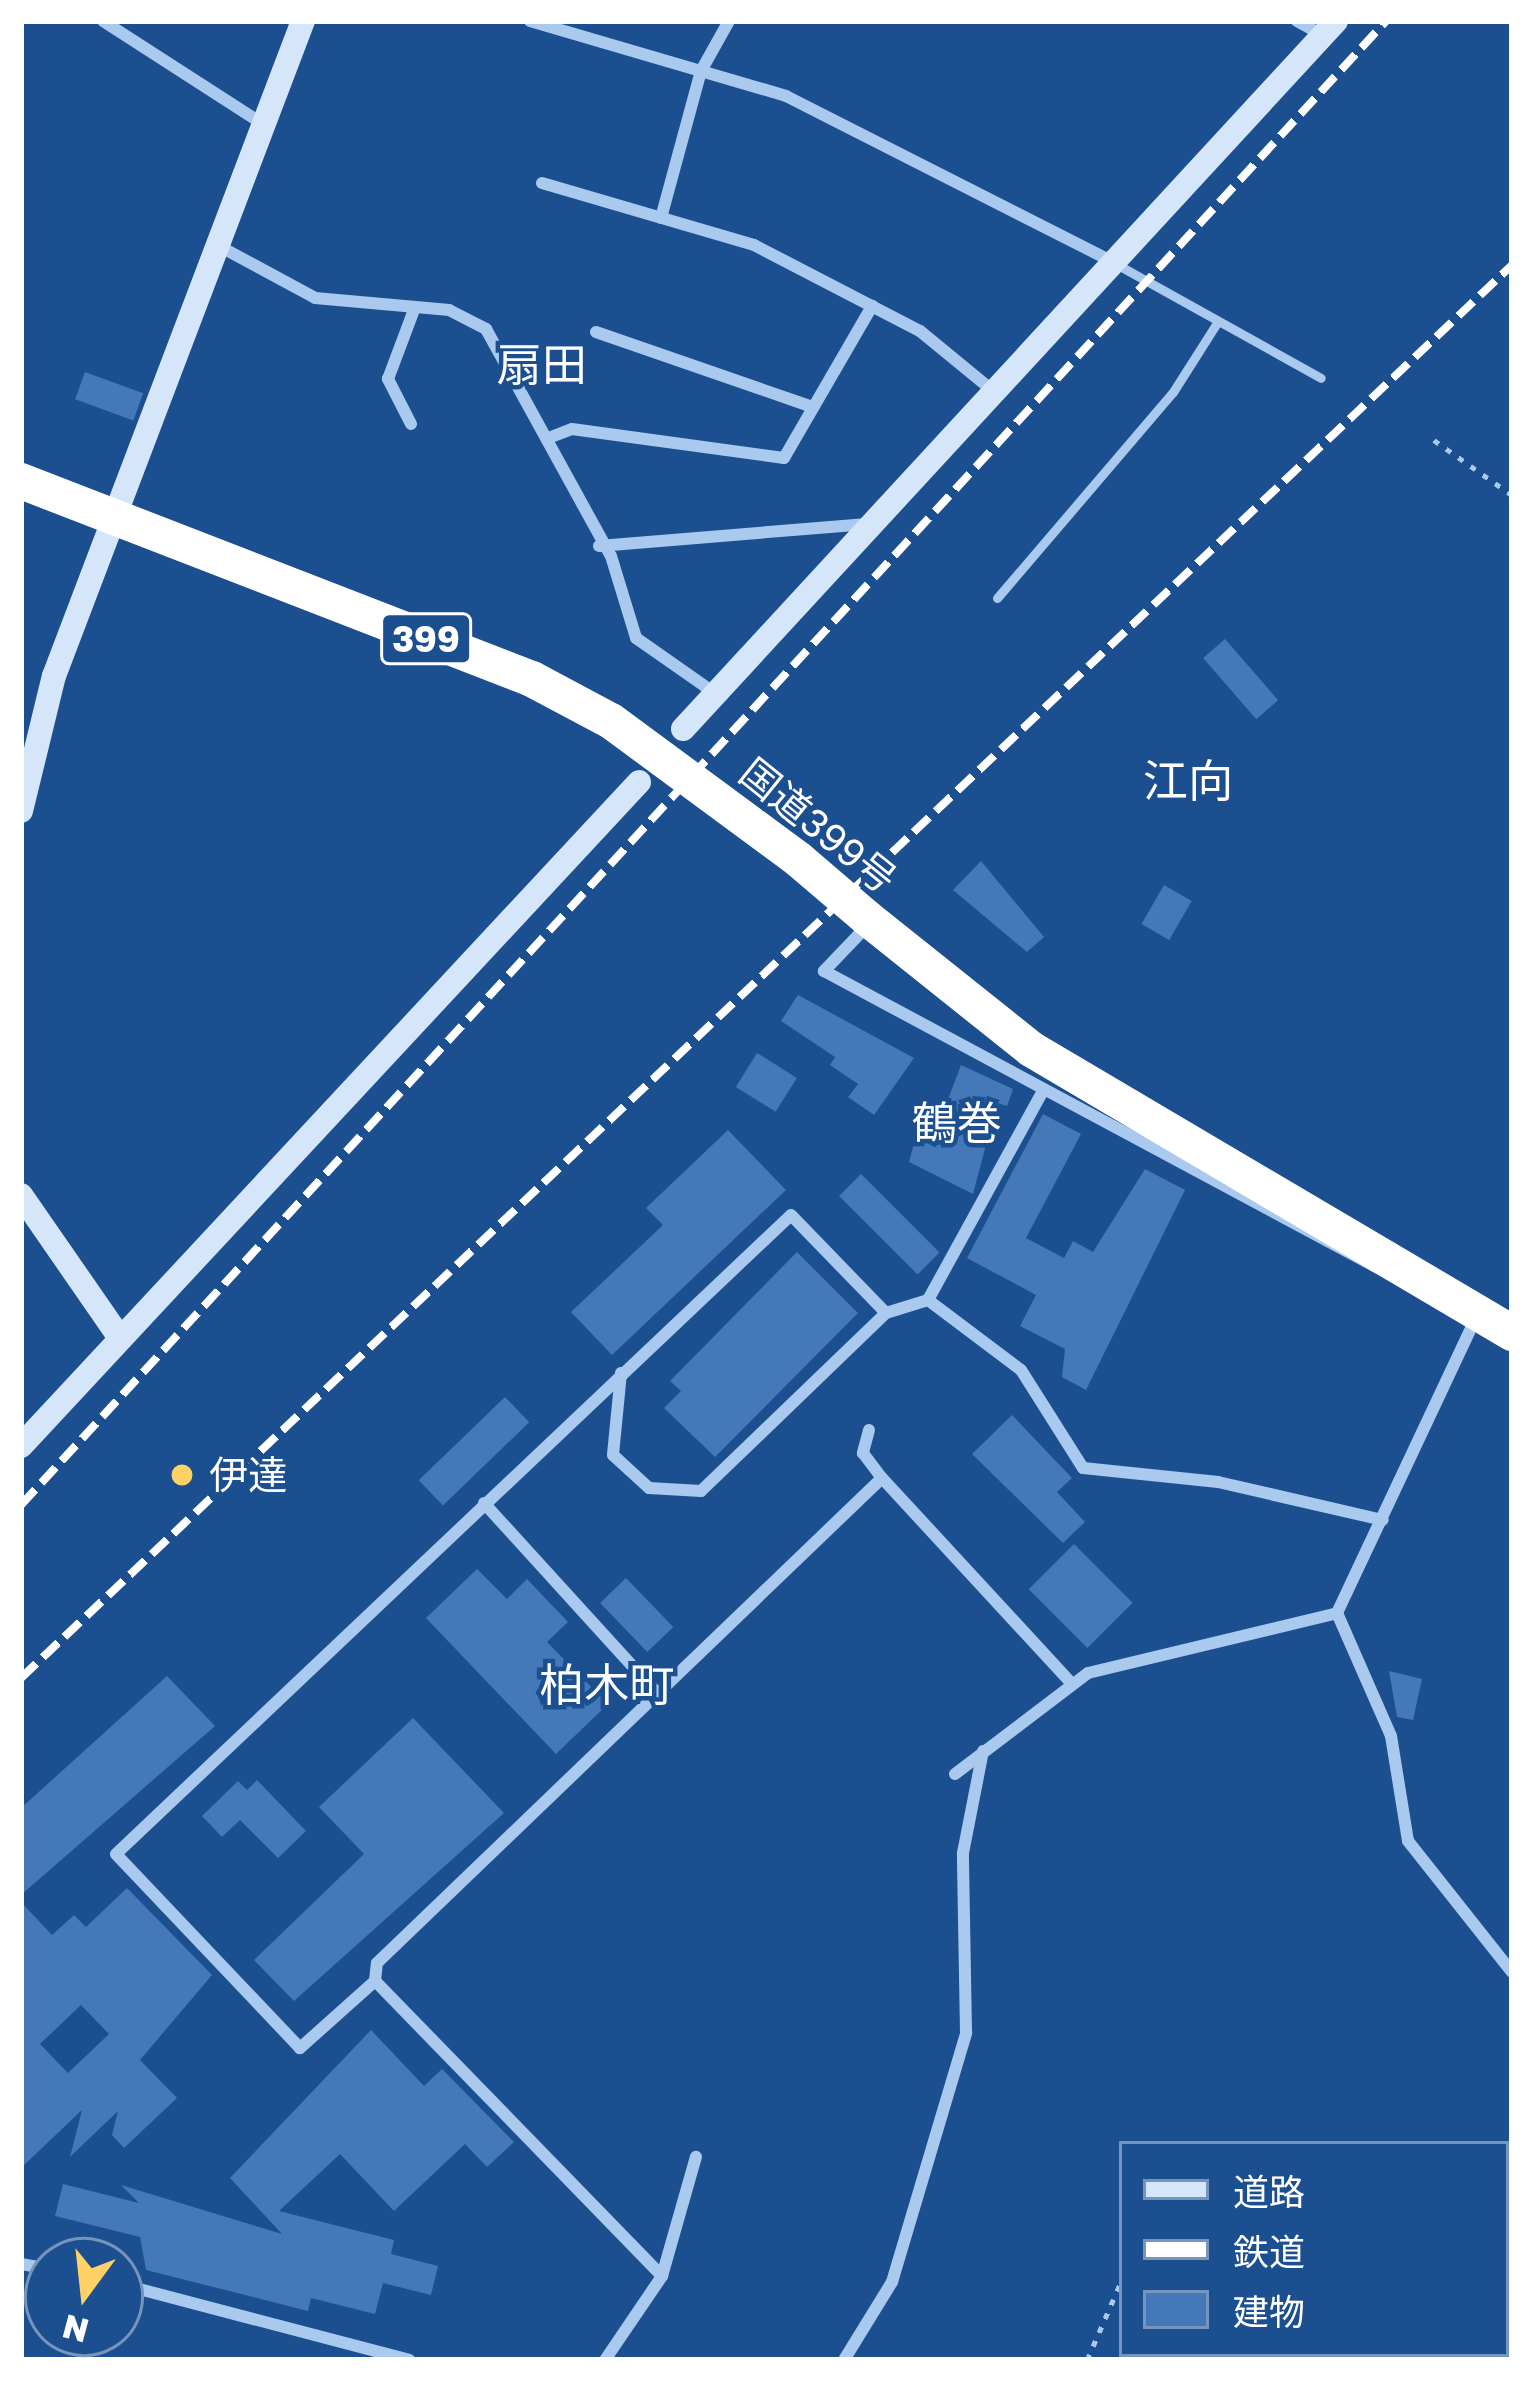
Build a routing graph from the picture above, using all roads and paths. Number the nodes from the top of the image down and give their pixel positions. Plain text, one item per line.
1 (303, 21) edge
2 (530, 21) edge
3 (729, 21) edge
4 (1297, 21) edge
5 (106, 22) edge
6 (1330, 28) edge
7 (701, 71) junction
8 (264, 124) junction
9 (542, 183) dead end
10 (661, 218) junction
11 (219, 246) junction
12 (1113, 262) junction
13 (872, 306) junction
14 (415, 307) junction
15 (1218, 321) junction
16 (596, 332) dead end
17 (1321, 378) dead end
18 (994, 392) junction
19 (813, 406) junction
20 (411, 424) dead end
21 (550, 437) junction
22 (1434, 440) dead end
23 (21, 481) edge
24 (1512, 495) edge
25 (116, 518) junction
26 (864, 524) junction
27 (599, 546) junction
28 (997, 598) dead end
29 (713, 692) junction
30 (682, 729) dead end
31 (638, 782) dead end
32 (21, 811) edge
33 (869, 920) junction
34 (1042, 1093) junction
35 (21, 1195) edge
36 (1408, 1272) junction
37 (928, 1300) junction
38 (886, 1313) junction
39 (1478, 1315) junction
40 (1512, 1334) edge
41 (120, 1338) junction
42 (621, 1372) junction
43 (869, 1430) dead end
44 (21, 1446) edge
45 (882, 1478) junction
46 (484, 1503) junction
47 (1383, 1520) junction
48 (1337, 1613) junction
49 (1072, 1684) junction
50 (655, 1690) junction
51 (983, 1750) junction
52 (955, 1774) dead end
53 (1512, 1972) edge
54 (375, 1982) junction
55 (696, 2158) dead end
56 (662, 2276) junction
57 (1119, 2286) edge
58 (144, 2290) edge
59 (409, 2360) edge
60 (605, 2360) edge
61 (844, 2360) edge
62 (1087, 2360) edge

1 - 8 street
2 - 7 street
3 - 7 street
4 - 6 street
5 - 8 street
6 - 12 street
7 - 10 street
7 - 12 street
8 - 11 street
9 - 10 street
10 - 13 street
11 - 14 street
11 - 25 street
12 - 15 lane
12 - 18 street
13 - 18 street
13 - 19 street
14 - 20 street
14 - 21 street
15 - 17 lane
15 - 28 lane
16 - 19 street
18 - 26 street
19 - 21 street
21 - 27 street
22 - 24 path
23 - 25 highway, 国道399号 / 399
25 - 32 street
25 - 33 highway, 国道399号 / 399, bridge
26 - 27 street
26 - 29 street
27 - 29 street
29 - 30 street
31 - 41 street
33 - 34 street
33 - 36 highway, 国道399号 / 399
34 - 36 street
34 - 37 street
35 - 41 street
36 - 39 highway, 国道399号 / 399
37 - 38 street
37 - 47 street
38 - 42 street
38 - 42 street
39 - 40 highway, 国道399号 / 399
39 - 47 street
41 - 44 street
42 - 46 street
43 - 45 street
45 - 49 street
45 - 50 street
46 - 50 street
46 - 54 street
47 - 48 street
48 - 49 street
48 - 53 street
49 - 51 street
50 - 54 street
51 - 52 street
51 - 61 street
54 - 56 street
55 - 56 street
56 - 60 street
57 - 62 path
58 - 59 street

